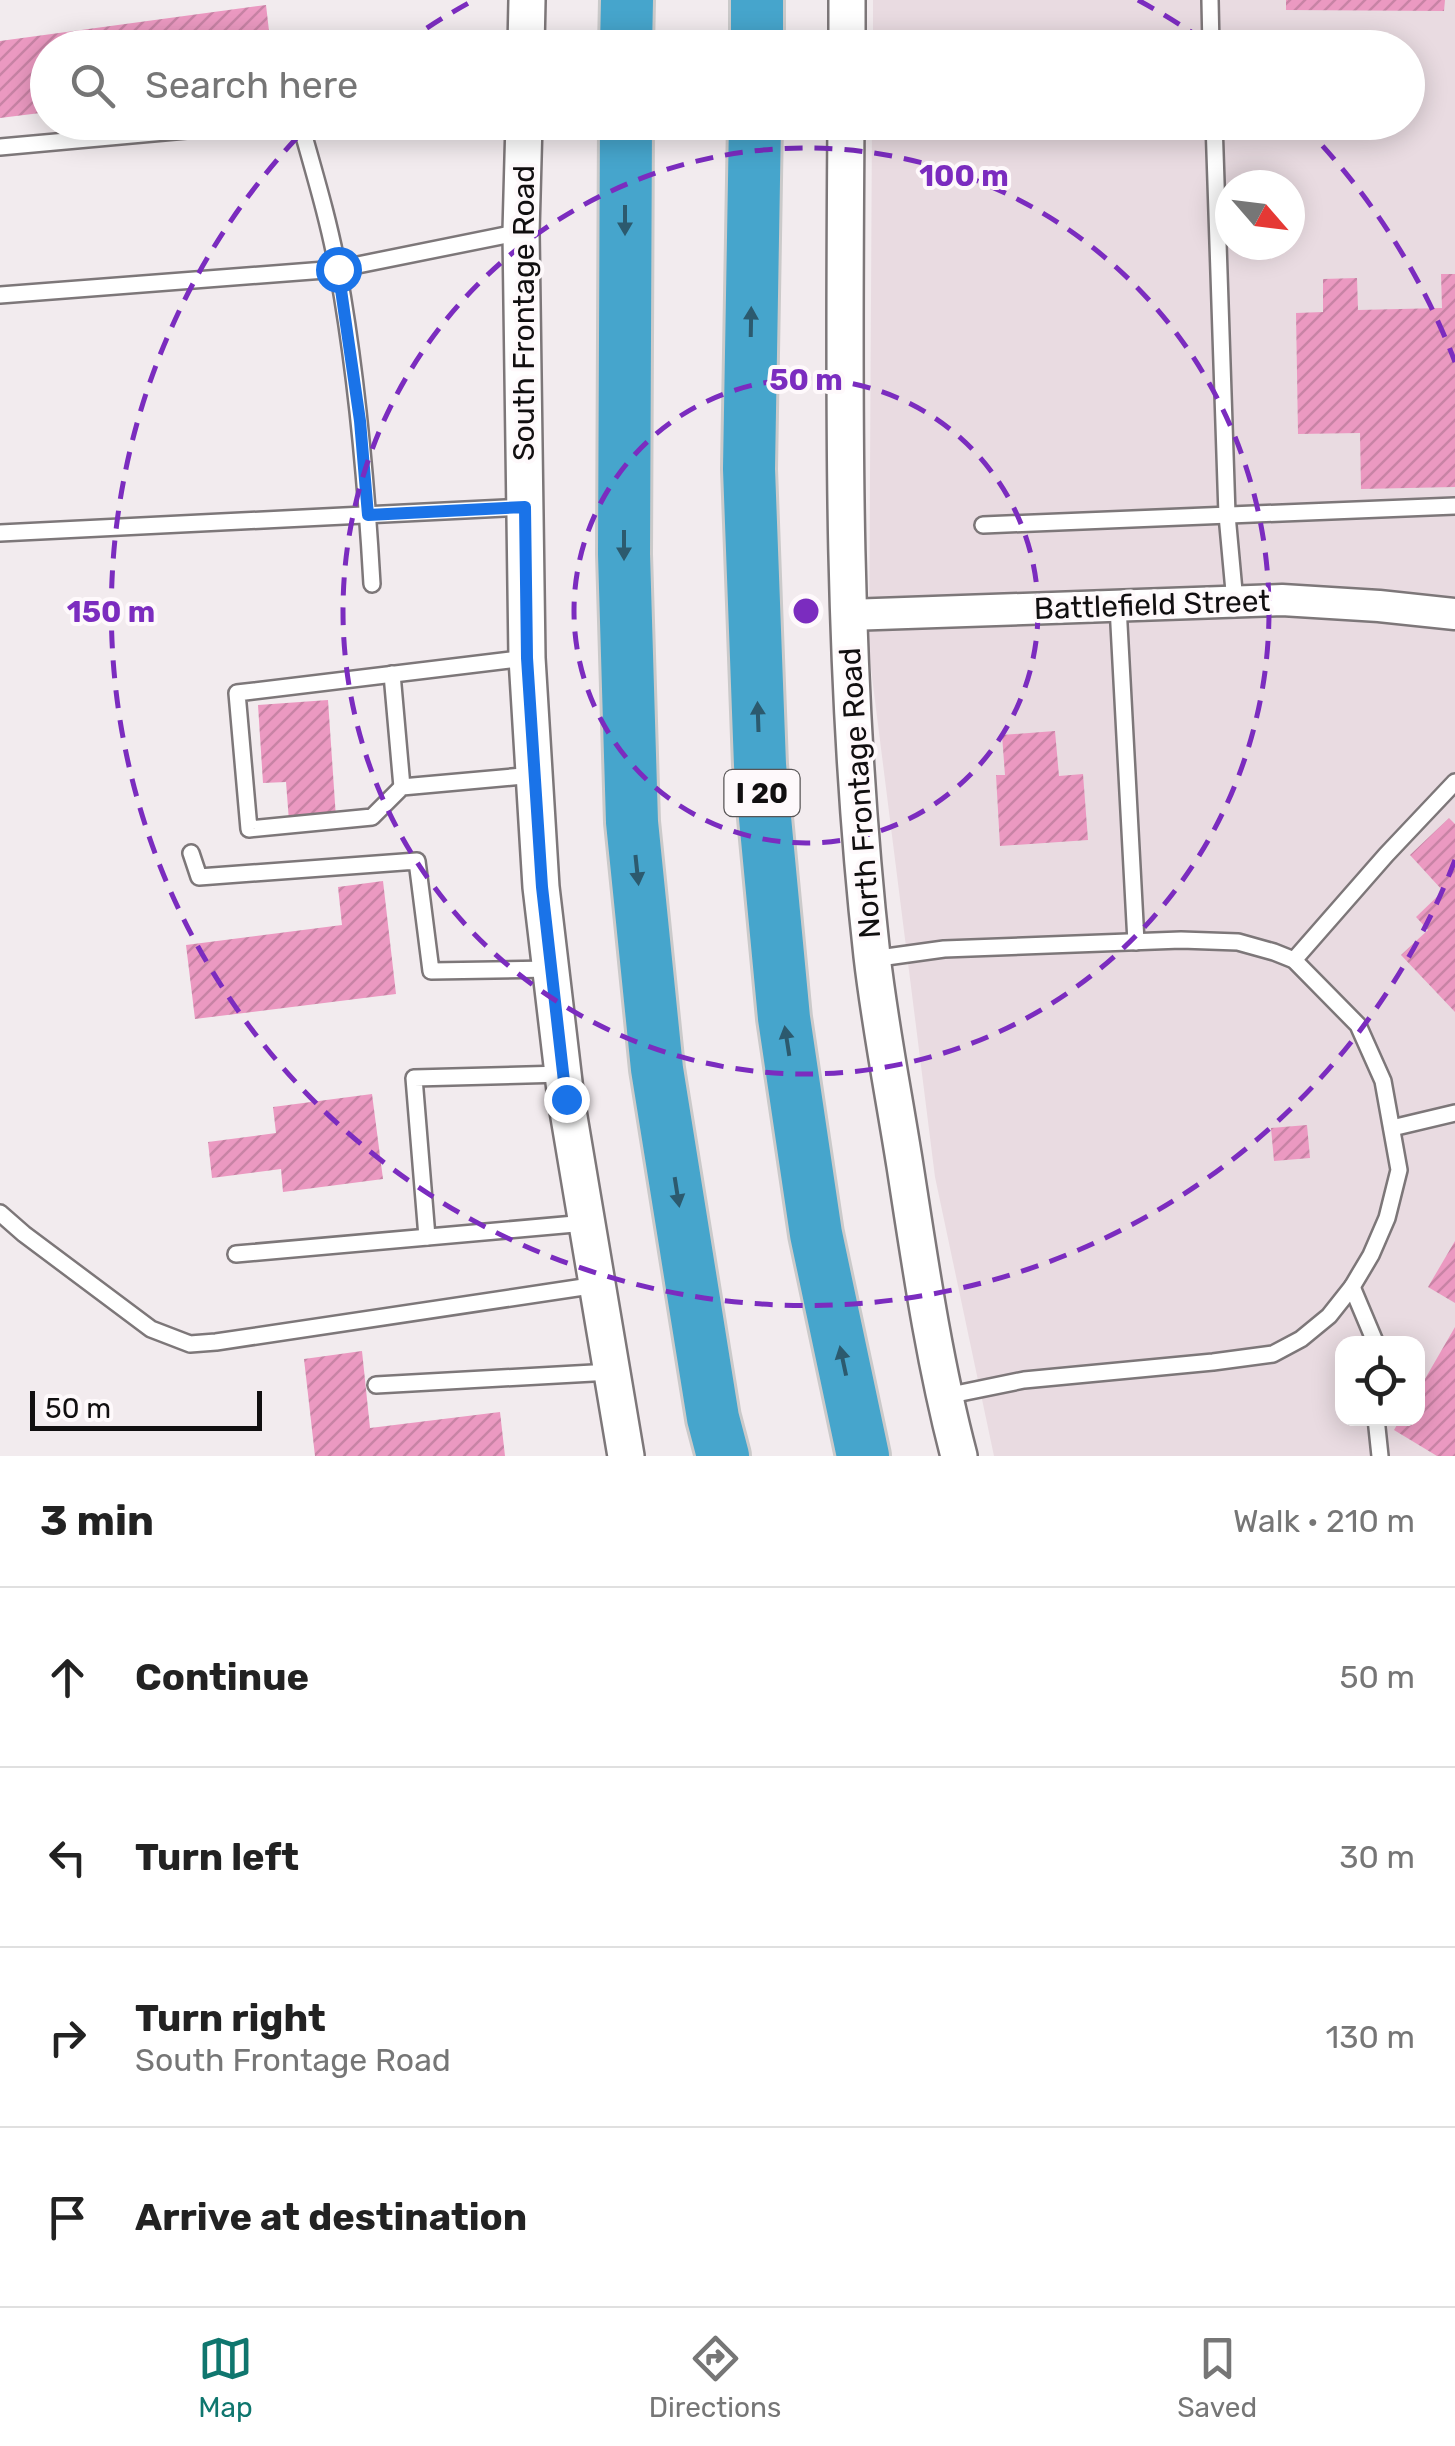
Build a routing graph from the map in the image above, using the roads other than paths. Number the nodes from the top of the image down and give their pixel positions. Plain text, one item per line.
1 (527, 0) edge
2 (627, 0) edge
3 (757, 0) edge
4 (848, 0) edge
5 (1210, 0) edge
6 (526, 30) edge
7 (626, 30) edge
8 (756, 30) edge
9 (847, 30) edge
10 (1211, 30) edge
11 (77, 140) edge
12 (305, 140) edge
13 (524, 140) edge
14 (626, 140) edge
15 (755, 140) edge
16 (846, 140) edge
17 (1215, 140) edge
18 (0, 147) edge
19 (522, 232) junction
20 (338, 269) junction
21 (0, 295) edge
22 (1455, 506) edge
23 (525, 507) junction
24 (368, 515) junction
25 (1227, 515) junction
26 (983, 525) dead end
27 (0, 534) edge
28 (372, 584) dead end
29 (1236, 602) junction
30 (1118, 606) junction
31 (1455, 614) edge
32 (848, 615) junction
33 (527, 658) junction
34 (392, 674) junction
35 (534, 775) junction
36 (1455, 782) edge
37 (402, 787) junction
38 (191, 853) dead end
39 (1136, 942) junction
40 (872, 959) junction
41 (1294, 960) junction
42 (550, 969) junction
43 (563, 1074) junction
44 (1455, 1113) edge
45 (1392, 1128) junction
46 (0, 1213) edge
47 (586, 1223) junction
48 (427, 1238) junction
49 (236, 1254) dead end
50 (597, 1285) junction
51 (1352, 1287) junction
52 (1373, 1336) edge
53 (611, 1372) junction
54 (376, 1385) dead end
55 (944, 1396) junction
56 (1377, 1426) edge
57 (626, 1456) edge
58 (723, 1456) edge
59 (863, 1456) edge
60 (960, 1456) edge
61 (1380, 1456) edge

1 - 6 street
2 - 7 highway
3 - 8 highway
4 - 9 street
5 - 10 lane
11 - 18 lane
12 - 20 lane
13 - 19 street, South Frontage Road
14 -> 58 highway
59 -> 15 highway, I 20
16 - 32 street, North Frontage Road
17 - 25 lane
19 - 20 lane
19 - 23 street, South Frontage Road
20 - 21 lane
20 - 24 lane
22 - 25 lane
23 - 24 lane
23 - 33 street, South Frontage Road
24 - 27 lane
24 - 28 lane
25 - 26 lane
25 - 29 lane
29 - 30 street, Battlefield Street
29 - 31 street, Battlefield Street
30 - 32 street, Battlefield Street
30 - 39 lane
32 - 40 street, North Frontage Road
33 - 34 lane
33 - 35 street, South Frontage Road
34 - 37 lane
34 - 37 lane
35 - 37 lane
35 - 42 street, South Frontage Road
36 - 41 lane
38 - 42 lane
39 - 40 lane
39 - 41 lane
40 - 55 street, North Frontage Road
41 - 45 lane
42 - 43 street, South Frontage Road
43 - 47 street, South Frontage Road
43 - 48 lane
44 - 45 lane
45 - 51 lane
46 - 50 lane
47 - 48 lane
47 - 50 street, South Frontage Road
48 - 49 lane
50 - 53 street, South Frontage Road
51 - 52 lane
51 - 55 lane
53 - 54 lane
53 - 57 street, South Frontage Road
55 - 60 street, North Frontage Road
56 - 61 lane

